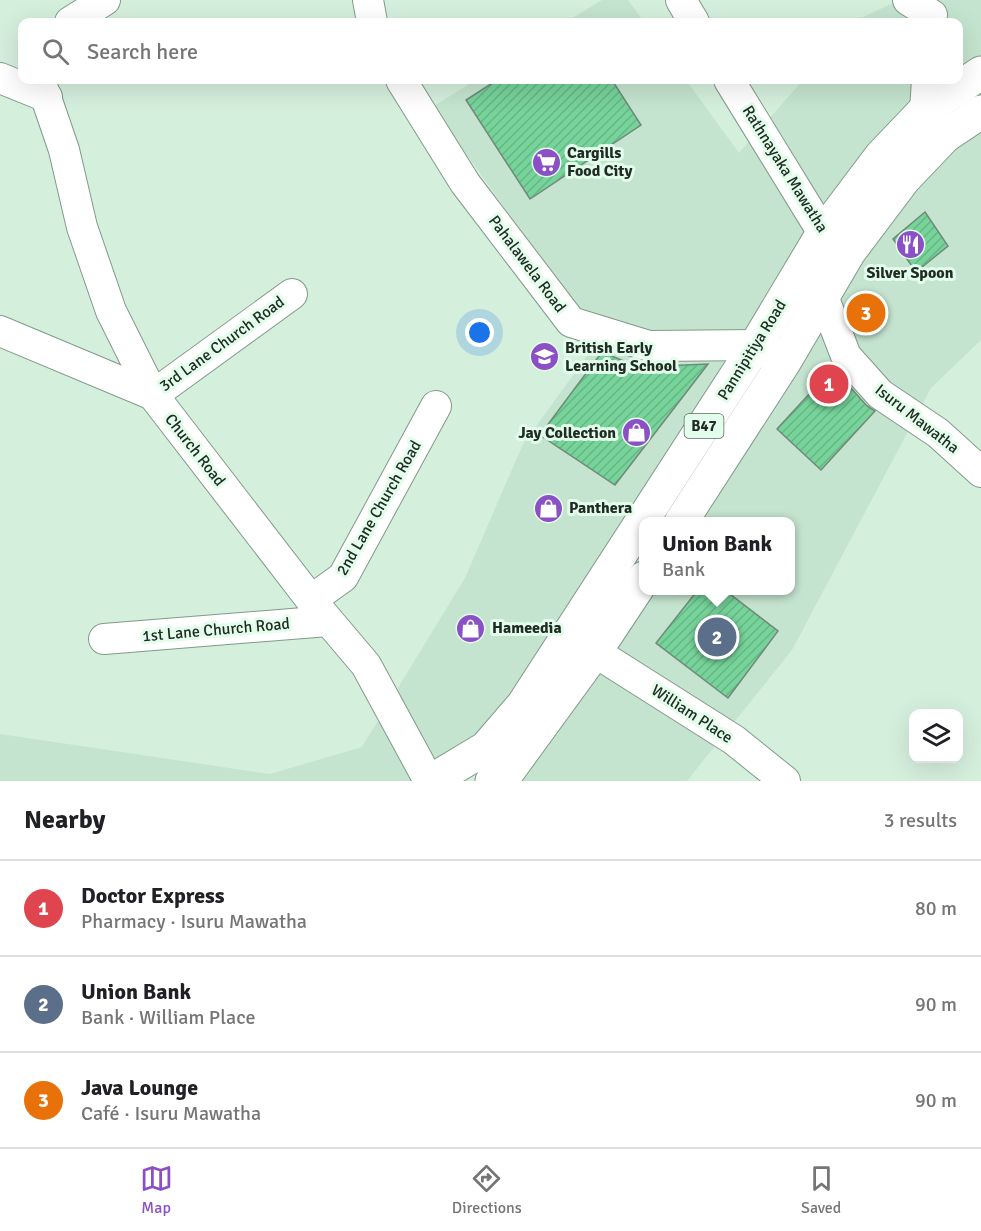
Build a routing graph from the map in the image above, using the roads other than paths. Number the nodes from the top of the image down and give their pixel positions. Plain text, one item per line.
1 (105, 0) edge
2 (368, 0) edge
3 (681, 0) edge
4 (76, 18) edge
5 (371, 18) edge
6 (692, 18) edge
7 (981, 73) edge
8 (0, 78) edge
9 (963, 80) edge
10 (18, 82) edge
11 (26, 84) edge
12 (403, 84) edge
13 (732, 84) edge
14 (954, 84) edge
15 (43, 88) edge
16 (926, 95) edge
17 (981, 112) edge
18 (945, 136) junction
19 (836, 243) junction
20 (809, 288) junction
21 (292, 294) dead end
22 (0, 331) edge
23 (756, 345) junction
24 (783, 364) junction
25 (153, 395) junction
26 (436, 406) dead end
27 (981, 472) edge
28 (645, 517) edge
29 (684, 517) edge
30 (639, 526) edge
31 (639, 586) edge
32 (320, 610) junction
33 (104, 639) dead end
34 (595, 652) junction
35 (430, 781) edge
36 (492, 781) edge
37 (785, 781) edge

1 - 4 street
2 - 5 street
3 - 6 street
7 - 9 main road, Pannipitiya Road / B47
8 - 10 street
11 - 15 street
12 - 23 street, Pahalawela Road
13 - 19 street, Rathnayaka Mawatha
14 - 16 main road, Pannipitiya Road / B47
15 - 25 street, Church Road
16 - 18 street
16 - 19 main road, Pannipitiya Road / B47
17 - 18 main road, Pannipitiya Road / B47
18 - 19 main road, Pannipitiya Road / B47
19 - 20 main road, Pannipitiya Road / B47
20 - 23 main road, Pannipitiya Road / B47
20 - 24 main road, Pannipitiya Road / B47
20 - 27 street, Isuru Mawatha
21 - 25 street, 3rd Lane Church Road
22 - 25 street
23 - 24 street
23 - 28 main road, Pannipitiya Road / B47
24 - 29 main road, Pannipitiya Road / B47
25 - 32 street, Church Road
26 - 32 street, 2nd Lane Church Road
30 - 35 main road, Pannipitiya Road / B47
31 - 34 main road
32 - 33 street, 1st Lane Church Road
32 - 35 street, Church Road
34 - 36 main road
34 - 37 street, William Place

